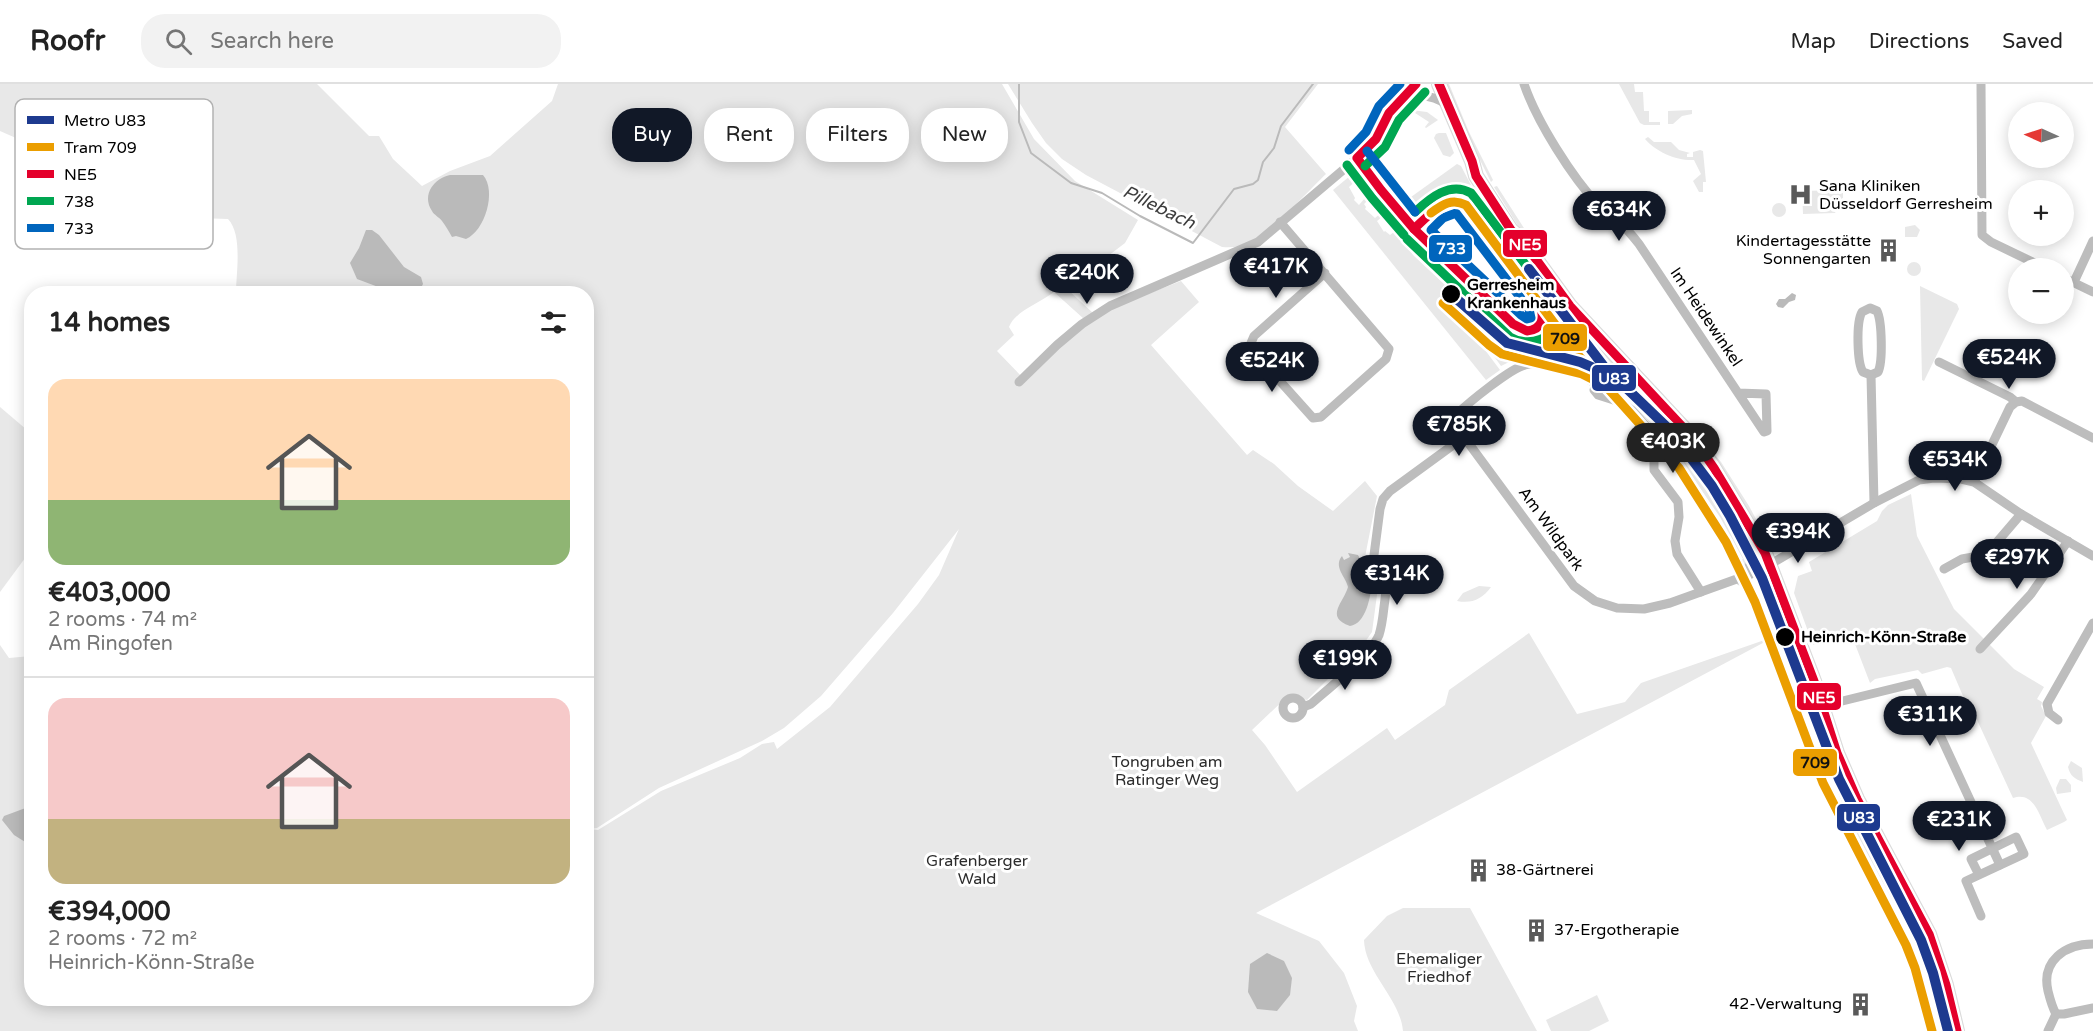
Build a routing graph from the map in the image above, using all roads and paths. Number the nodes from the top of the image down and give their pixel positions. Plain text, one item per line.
1 (1416, 84) edge
2 (1439, 84) edge
3 (1524, 84) edge
4 (1981, 84) edge
5 (1401, 100) junction
6 (1448, 106) junction
7 (1280, 222) junction
8 (2093, 241) edge
9 (2024, 258) edge
10 (1325, 273) junction
11 (2074, 282) joint
12 (2093, 292) edge
13 (1939, 362) dead end
14 (1871, 375) junction
15 (1019, 382) dead end
16 (1738, 393) junction
17 (2016, 402) junction
18 (1464, 437) junction
19 (2093, 438) edge
20 (1974, 482) junction
21 (1874, 503) junction
22 (2020, 514) junction
23 (1742, 515) junction
24 (2068, 541) junction
25 (2093, 555) edge
26 (1771, 566) junction
27 (1944, 569) dead end
28 (1742, 578) junction
29 (1701, 592) junction
30 (2093, 624) edge
31 (1980, 649) dead end
32 (1822, 706) junction
33 (1303, 707) dead end
34 (2058, 720) dead end
35 (1975, 813) junction
36 (1929, 834) dead end
37 (1992, 848) junction
38 (2000, 865) junction
39 (1979, 875) junction
40 (1981, 916) dead end
41 (2093, 944) edge
42 (2093, 1008) edge
43 (2056, 1014) junction
44 (1957, 1031) edge
45 (2048, 1031) edge

1 - 5 street
2 - 6 main road
3 - 16 street, Im Heidewinkel
4 - 9 street
5 - 6 street
5 - 7 street
6 - 23 main road
7 - 10 street
7 - 15 street
8 - 11 street
10 - 10 street
11 - 12 street
13 - 17 street
14 - 14 street
14 - 21 street
16 - 16 street, Im Heidewinkel
17 - 19 street
17 - 20 street
18 - 29 street, Am Wildpark
18 - 29 street, Am Wildpark
18 - 33 street
20 - 21 street
20 - 22 street
21 - 26 street
22 - 24 street
22 - 27 street
23 - 26 main road
23 - 28 main road
24 - 25 street
24 - 31 street
26 - 28 street, Am Wildpark
26 - 32 main road
28 - 29 street, Am Wildpark
30 - 34 street
32 - 35 street
32 - 44 main road
35 - 36 street
35 - 37 street
37 - 38 street
37 - 38 street
37 - 39 street
38 - 39 street
39 - 40 street
41 - 43 street
42 - 43 street
43 - 45 street

